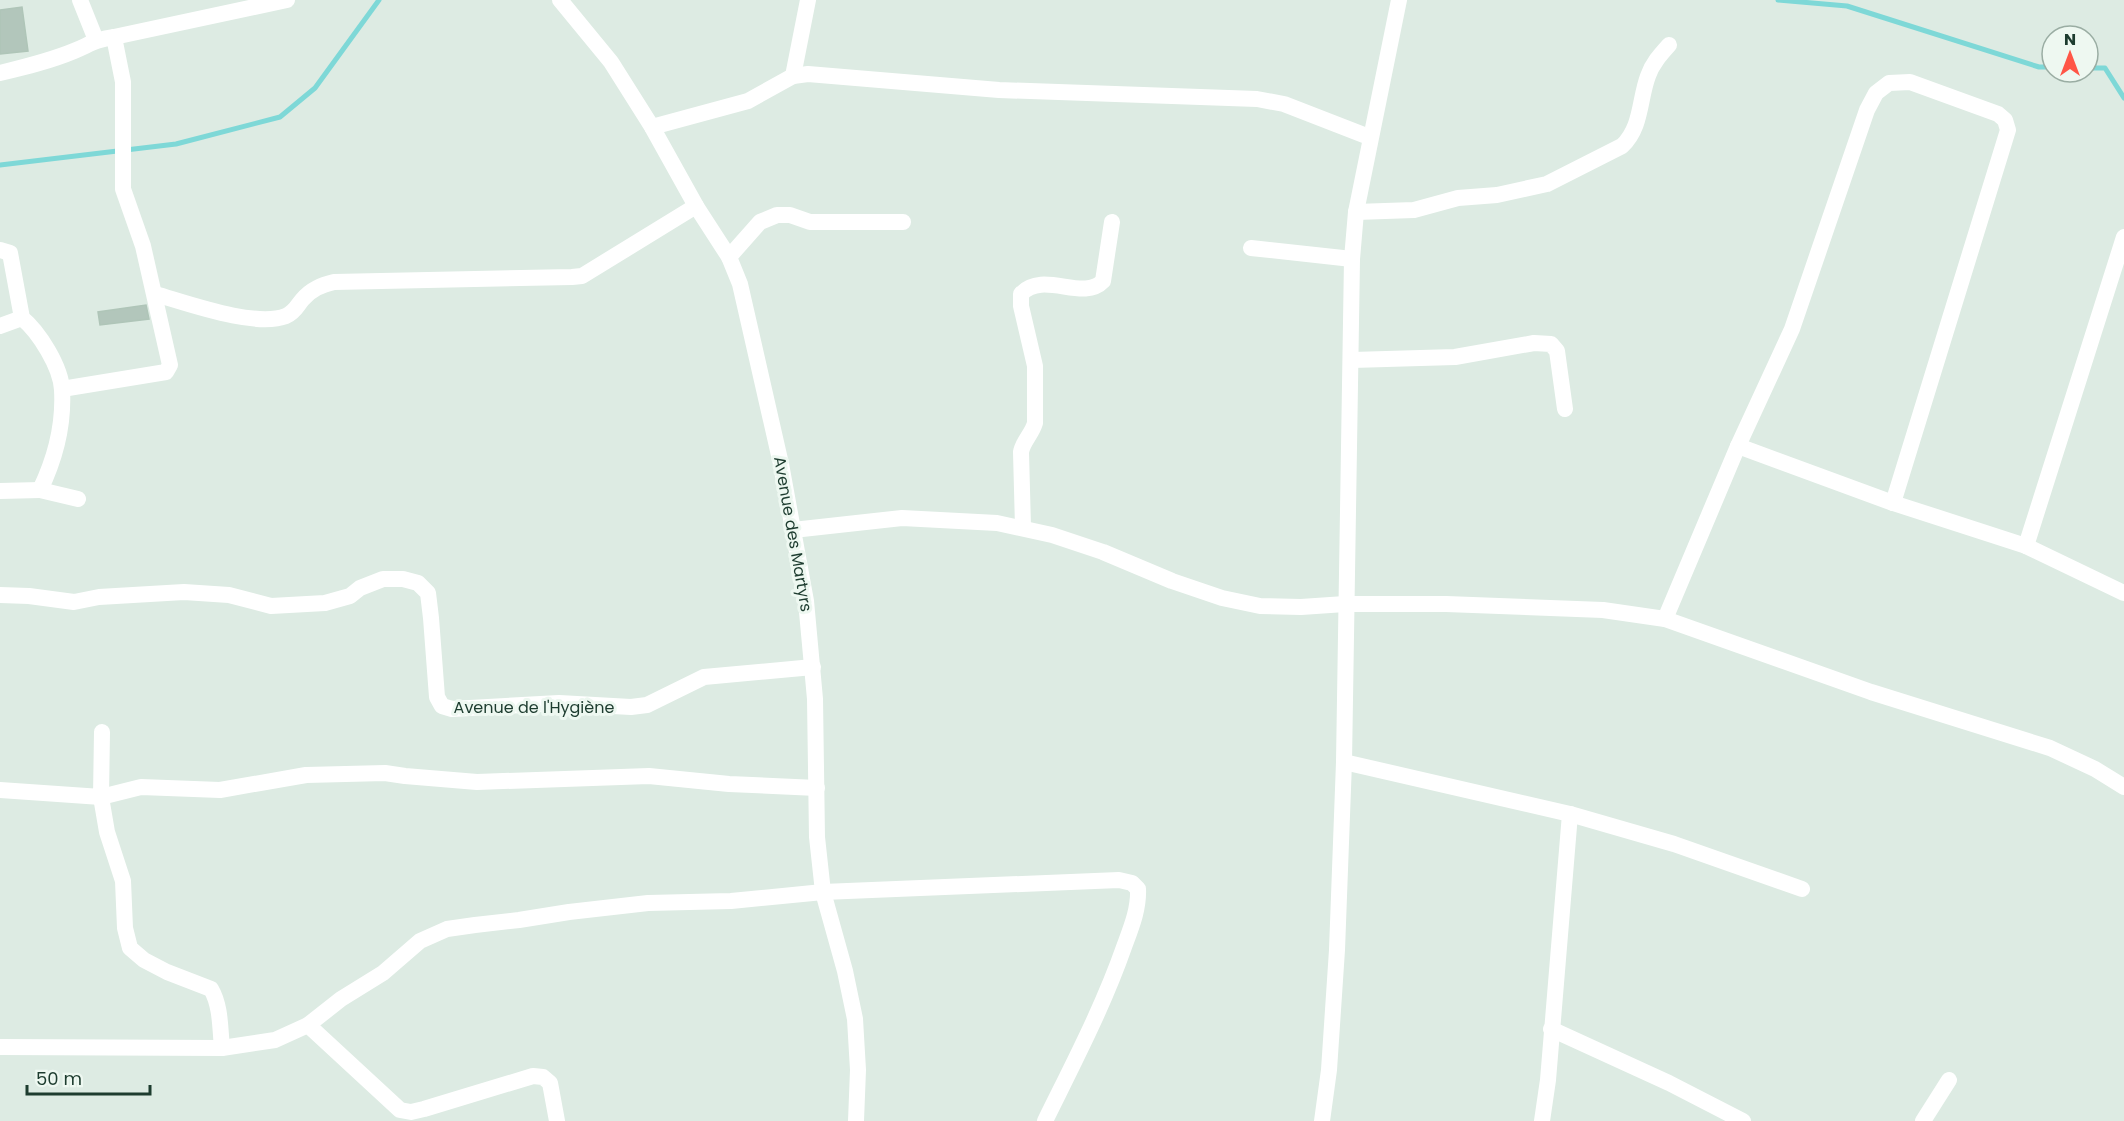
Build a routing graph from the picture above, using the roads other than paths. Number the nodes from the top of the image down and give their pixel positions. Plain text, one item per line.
1 (80, 0) edge
2 (287, 0) edge
3 (560, 0) edge
4 (808, 0) edge
5 (1399, 0) edge
6 (114, 37) junction
7 (96, 40) junction
8 (1669, 45) dead end
9 (0, 73) edge
10 (793, 76) junction
11 (652, 127) junction
12 (1369, 137) junction
13 (696, 206) junction
14 (1356, 212) junction
15 (903, 222) dead end
16 (1112, 222) dead end
17 (2124, 237) edge
18 (1251, 248) dead end
19 (0, 250) edge
20 (729, 257) junction
21 (1352, 258) junction
22 (155, 294) junction
23 (22, 318) junction
24 (0, 326) edge
25 (1352, 360) junction
26 (62, 389) junction
27 (1565, 410) dead end
28 (1738, 446) junction
29 (0, 490) edge
30 (40, 490) junction
31 (78, 499) dead end
32 (1893, 503) junction
33 (1023, 527) junction
34 (793, 530) junction
35 (2026, 546) junction
36 (2124, 593) edge
37 (0, 595) edge
38 (1346, 604) junction
39 (1665, 620) junction
40 (813, 667) junction
41 (102, 732) dead end
42 (1344, 762) junction
43 (2124, 787) edge
44 (817, 788) junction
45 (0, 790) edge
46 (101, 797) junction
47 (1570, 814) junction
48 (1802, 889) dead end
49 (823, 892) junction
50 (308, 1025) junction
51 (1551, 1029) junction
52 (0, 1047) edge
53 (222, 1048) junction
54 (1949, 1080) dead end
55 (557, 1121) edge
56 (856, 1121) edge
57 (1045, 1121) edge
58 (1322, 1121) edge
59 (1542, 1121) edge
60 (1743, 1121) edge
61 (1923, 1121) edge

1 - 7 street
2 - 6 street
3 - 11 street, Avenue des Martyrs
4 - 10 street
5 - 12 street
6 - 7 street
6 - 22 street
7 - 9 street
8 - 14 street
10 - 11 street
10 - 12 street
11 - 13 street, Avenue des Martyrs
12 - 14 street
13 - 20 street, Avenue des Martyrs
13 - 22 street
14 - 21 street
15 - 20 street
16 - 33 street
17 - 35 street
18 - 21 street
19 - 23 street
20 - 34 street, Avenue des Martyrs
21 - 25 street
22 - 26 street
23 - 24 street
23 - 26 street
25 - 27 street
25 - 38 street
26 - 30 street
28 - 32 street
28 - 32 street
28 - 39 street
29 - 30 street
30 - 31 street
32 - 35 street
33 - 34 street
33 - 38 street
34 - 40 street, Avenue des Martyrs
35 - 36 street
37 - 40 street, Avenue de l'Hygiène
38 - 39 street
38 - 42 street
39 - 43 street
40 - 44 street, Avenue des Martyrs
41 - 46 street
42 - 47 street
42 - 58 street
44 - 46 street
44 - 49 street, Avenue des Martyrs
45 - 46 street
46 - 53 street
47 - 48 street
47 - 51 street
49 - 50 street
49 - 56 street, Avenue des Martyrs
49 - 57 street
50 - 53 street
50 - 55 street
51 - 59 street
51 - 60 street
52 - 53 street
54 - 61 street

